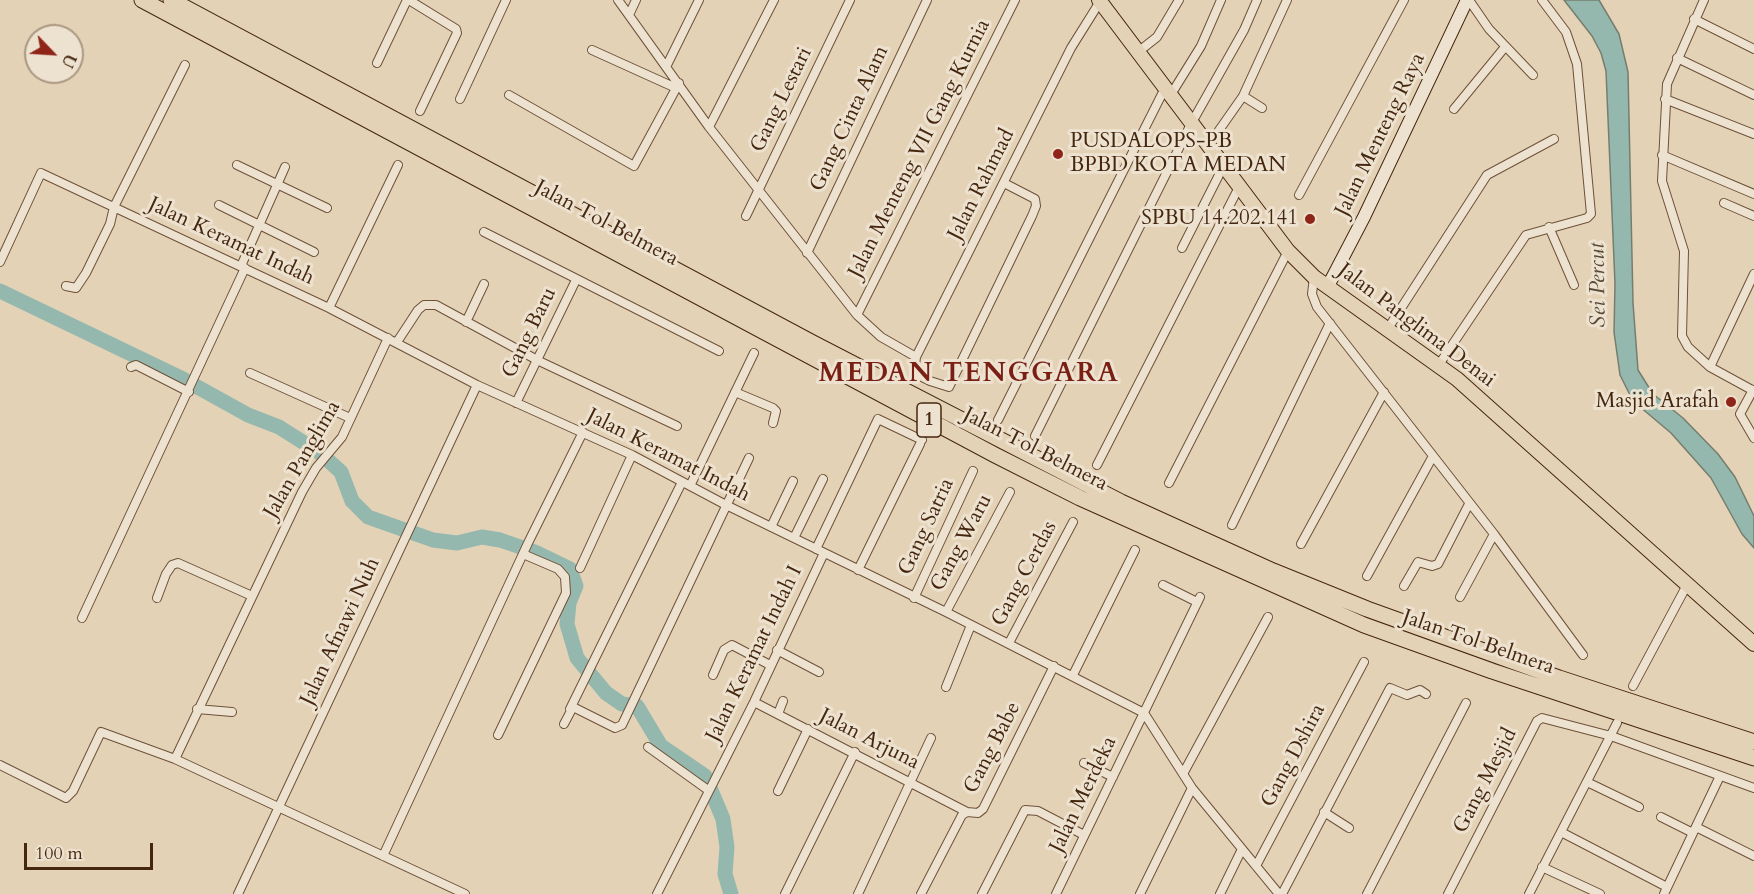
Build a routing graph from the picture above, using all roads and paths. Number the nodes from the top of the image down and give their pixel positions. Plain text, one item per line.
1 (142, 0) edge
2 (171, 0) edge
3 (408, 0) edge
4 (506, 0) edge
5 (618, 0) edge
6 (636, 0) edge
7 (699, 0) edge
8 (774, 0) edge
9 (849, 0) edge
10 (927, 0) edge
11 (1015, 0) edge
12 (1100, 0) edge
13 (1179, 0) edge
14 (1221, 0) edge
15 (1257, 0) edge
16 (1287, 0) edge
17 (1404, 0) edge
18 (1468, 0) edge
19 (1542, 0) edge
20 (1704, 0) edge
21 (629, 15) junction
22 (1694, 19) junction
23 (1505, 47) junction
24 (1754, 49) edge
25 (592, 50) dead end
26 (1138, 52) junction
27 (1677, 58) junction
28 (377, 63) dead end
29 (184, 64) dead end
30 (667, 65) junction
31 (1533, 75) dead end
32 (677, 85) junction
33 (1168, 92) junction
34 (509, 95) dead end
35 (1754, 95) edge
36 (1244, 96) junction
37 (460, 99) dead end
38 (1665, 99) junction
39 (1262, 108) dead end
40 (1454, 109) dead end
41 (420, 111) dead end
42 (1191, 124) junction
43 (709, 127) junction
44 (1754, 134) edge
45 (1554, 139) dead end
46 (1208, 146) junction
47 (1662, 155) junction
48 (237, 165) dead end
49 (398, 165) dead end
50 (285, 167) dead end
51 (1223, 167) junction
52 (1004, 183) junction
53 (278, 186) junction
54 (1238, 189) junction
55 (759, 190) junction
56 (1754, 194) edge
57 (1299, 195) dead end
58 (1724, 203) dead end
59 (219, 205) dead end
60 (114, 207) junction
61 (327, 208) dead end
62 (746, 216) dead end
63 (1754, 216) edge
64 (260, 225) junction
65 (1549, 227) junction
66 (484, 232) dead end
67 (4, 243) edge
68 (1182, 248) dead end
69 (314, 252) dead end
70 (1287, 252) junction
71 (807, 253) junction
72 (0, 262) edge
73 (243, 267) junction
74 (1754, 274) edge
75 (1314, 277) junction
76 (576, 280) junction
77 (484, 284) dead end
78 (1574, 285) dead end
79 (66, 286) dead end
80 (1328, 286) junction
81 (329, 308) junction
82 (857, 315) junction
83 (466, 322) junction
84 (1330, 323) junction
85 (1387, 330) junction
86 (392, 340) junction
87 (719, 351) dead end
88 (754, 353) dead end
89 (916, 357) junction
90 (539, 361) junction
91 (1438, 366) junction
92 (131, 367) dead end
93 (1710, 367) junction
94 (250, 373) dead end
95 (477, 385) junction
96 (189, 390) junction
97 (1753, 390) edge
98 (735, 392) junction
99 (1384, 392) junction
100 (516, 402) junction
101 (350, 418) junction
102 (998, 420) dead end
103 (773, 423) dead end
104 (677, 426) dead end
105 (583, 432) junction
106 (1035, 436) dead end
107 (1754, 438) edge
108 (632, 455) junction
109 (1433, 456) junction
110 (749, 458) dead end
111 (1097, 465) dead end
112 (973, 471) dead end
113 (823, 479) dead end
114 (793, 481) dead end
115 (1169, 483) dead end
116 (686, 484) junction
117 (1010, 492) dead end
118 (1469, 504) junction
119 (726, 505) junction
120 (1073, 522) dead end
121 (1232, 525) dead end
122 (771, 527) junction
123 (1494, 534) junction
124 (794, 538) junction
125 (1301, 544) dead end
126 (1134, 550) dead end
127 (820, 551) junction
128 (524, 552) junction
129 (580, 568) dead end
130 (858, 570) junction
131 (1368, 576) dead end
132 (1163, 585) dead end
133 (1404, 585) dead end
134 (1688, 585) junction
135 (252, 596) junction
136 (1460, 597) dead end
137 (157, 598) dead end
138 (914, 598) junction
139 (946, 612) junction
140 (1268, 617) dead end
141 (82, 618) dead end
142 (971, 625) junction
143 (1009, 643) junction
144 (1754, 644) edge
145 (777, 650) junction
146 (1583, 655) dead end
147 (1364, 663) dead end
148 (770, 665) junction
149 (1054, 666) junction
150 (819, 672) dead end
151 (713, 675) dead end
152 (1073, 675) junction
153 (1633, 686) dead end
154 (946, 687) dead end
155 (1426, 694) dead end
156 (783, 701) dead end
157 (754, 702) junction
158 (1466, 703) dead end
159 (197, 709) junction
160 (570, 709) junction
161 (232, 712) dead end
162 (1144, 713) junction
163 (778, 714) junction
164 (1617, 723) dead end
165 (564, 724) dead end
166 (808, 729) junction
167 (498, 735) dead end
168 (1611, 736) junction
169 (931, 738) dead end
170 (1754, 742) edge
171 (648, 747) dead end
172 (855, 752) junction
173 (1754, 758) edge
174 (175, 759) junction
175 (1084, 763) dead end
176 (0, 765) edge
177 (1184, 772) junction
178 (1720, 776) junction
179 (1113, 777) junction
180 (912, 782) junction
181 (1587, 782) junction
182 (1192, 788) junction
183 (1754, 788) edge
184 (709, 789) junction
185 (778, 791) dead end
186 (1640, 807) dead end
187 (279, 809) junction
188 (967, 812) junction
189 (1324, 812) junction
190 (1660, 817) dead end
191 (1349, 828) dead end
192 (1695, 830) junction
193 (1561, 832) junction
194 (1084, 835) junction
195 (1242, 849) junction
196 (382, 856) junction
197 (1754, 856) edge
198 (1256, 866) junction
199 (1542, 867) junction
200 (1666, 891) edge
201 (238, 894) edge
202 (465, 894) edge
203 (657, 894) edge
204 (785, 894) edge
205 (858, 894) edge
206 (921, 894) edge
207 (982, 894) edge
208 (1056, 894) edge
209 (1140, 894) edge
210 (1220, 894) edge
211 (1280, 894) edge
212 (1366, 894) edge
213 (1448, 894) edge
214 (1529, 894) edge
215 (1600, 894) edge

1 - 173 highway, Jalan Tol Belmera / 1
2 - 170 highway, Jalan Tol Belmera / 1
3 - 28 street
3 - 41 street
4 - 37 street
5 - 21 street
6 - 21 street
7 - 30 street
8 - 43 street
9 - 55 street, Gang Lestari
10 - 71 street, Gang Cinta Alam
11 - 82 street, Jalan Menteng VII Gang Kurnia
12 - 26 main road, Jalan Panglima Denai
12 - 52 street, Jalan Rahmad
13 - 26 street
14 - 33 street
15 - 42 street
16 - 36 street
17 - 57 street
18 - 23 street
18 - 80 street, Jalan Menteng Raya
19 - 65 street
20 - 22 street
21 - 30 street
22 - 24 street
22 - 27 street
23 - 31 street
23 - 40 street
25 - 32 street
26 - 33 main road, Jalan Panglima Denai
27 - 35 street
27 - 38 street
29 - 60 street
30 - 32 street
32 - 34 street
32 - 43 street
33 - 42 main road, Jalan Panglima Denai
33 - 102 street
36 - 39 street
36 - 46 street
38 - 44 street
38 - 47 street
42 - 46 main road, Jalan Panglima Denai
42 - 106 street
43 - 55 street
45 - 85 street
46 - 51 main road, Jalan Panglima Denai
47 - 56 street
47 - 93 street
48 - 53 street
49 - 81 street
50 - 53 street
51 - 54 main road, Jalan Panglima Denai
51 - 68 street
52 - 89 street, Jalan Rahmad
52 - 89 street
53 - 61 street
53 - 64 street
54 - 70 main road, Jalan Panglima Denai
54 - 111 street
55 - 62 street, Gang Lestari
55 - 71 street
58 - 63 street
59 - 64 street
60 - 67 street, Jalan Keramat Indah
60 - 73 street, Jalan Keramat Indah
60 - 79 street
64 - 69 street
64 - 73 street
65 - 78 street
65 - 91 street
66 - 76 street
67 - 72 street
70 - 75 main road, Jalan Panglima Denai
70 - 115 street
71 - 82 street
73 - 81 street, Jalan Keramat Indah
73 - 96 street
74 - 93 street
75 - 80 main road, Jalan Panglima Denai
75 - 84 street
76 - 87 street
76 - 90 street, Gang Baru
77 - 83 street
80 - 85 main road, Jalan Panglima Denai
81 - 86 street, Jalan Keramat Indah
82 - 89 street
83 - 86 street, Jalan Panglima
83 - 90 street
84 - 99 street
84 - 121 street
85 - 91 main road, Jalan Panglima Denai
86 - 95 street, Jalan Keramat Indah
86 - 101 street, Jalan Panglima
88 - 98 street
90 - 100 street, Gang Baru
90 - 104 street
91 - 134 main road, Jalan Panglima Denai
92 - 96 street
93 - 97 street
94 - 101 street
95 - 100 street, Jalan Keramat Indah
95 - 187 street, Jalan Afnawi Nuh
96 - 141 street
97 - 107 street
98 - 103 street
98 - 116 street
99 - 109 street
99 - 125 street
100 - 105 street, Jalan Keramat Indah
101 - 135 street, Jalan Panglima
105 - 108 street, Jalan Keramat Indah
105 - 128 street
108 - 116 street, Jalan Keramat Indah
108 - 129 street
109 - 118 street
109 - 131 street
110 - 119 street
112 - 138 street, Gang Satria
113 - 124 street
114 - 122 street
116 - 119 street, Jalan Keramat Indah
116 - 160 street
117 - 139 street, Gang Waru
118 - 123 street
118 - 133 street
119 - 122 street, Jalan Keramat Indah
119 - 160 street
120 - 143 street, Gang Cerdas
122 - 124 street, Jalan Keramat Indah
123 - 136 street
123 - 146 street
124 - 127 street, Jalan Keramat Indah
126 - 152 street
127 - 130 street, Jalan Keramat Indah
127 - 130 street, Jalan Keramat Indah I
127 - 145 street, Jalan Keramat Indah I
128 - 167 street
128 - 196 street
130 - 138 street, Jalan Keramat Indah
132 - 162 street, Jalan Merdeka
134 - 144 main road, Jalan Panglima Denai
134 - 153 street
135 - 137 street
135 - 159 street, Jalan Panglima
138 - 139 street, Jalan Keramat Indah
139 - 142 street, Jalan Keramat Indah
140 - 177 street
142 - 143 street, Jalan Keramat Indah
142 - 154 street
143 - 149 street, Jalan Keramat Indah
145 - 148 street, Jalan Keramat Indah I
145 - 150 street
147 - 198 street, Gang Dshira
148 - 151 street
148 - 157 street, Jalan Keramat Indah I
149 - 152 street, Jalan Keramat Indah
149 - 188 street, Gang Babe
152 - 162 street, Jalan Keramat Indah
155 - 189 street
156 - 163 street
157 - 163 street, Jalan Arjuna
157 - 184 street, Jalan Keramat Indah I
158 - 212 street
159 - 161 street
159 - 174 street, Jalan Panglima
160 - 165 street
162 - 177 street, Jalan Keramat Indah
162 - 179 street, Jalan Merdeka
163 - 166 street, Jalan Arjuna
164 - 168 street
166 - 172 street, Jalan Arjuna
166 - 185 street
168 - 178 street
168 - 181 street
168 - 213 street, Gang Mesjid
169 - 180 street
171 - 184 street
172 - 180 street, Jalan Arjuna
172 - 204 street
174 - 176 street
174 - 187 street
175 - 179 street
177 - 182 street, Jalan Keramat Indah
178 - 183 street
178 - 192 street
179 - 194 street, Jalan Merdeka
180 - 188 street, Jalan Arjuna
180 - 205 street
181 - 186 street
181 - 193 street
182 - 195 street, Jalan Keramat Indah
182 - 209 street
184 - 203 street, Jalan Keramat Indah I
187 - 196 street
187 - 201 street, Jalan Afnawi Nuh
188 - 206 street, Gang Babe
189 - 191 street
189 - 211 street
190 - 192 street
192 - 197 street
192 - 200 street
193 - 199 street
193 - 200 street
194 - 207 street
194 - 208 street, Jalan Merdeka
195 - 198 street, Jalan Keramat Indah
195 - 210 street
196 - 202 street
198 - 211 street, Jalan Keramat Indah
199 - 214 street
199 - 215 street

